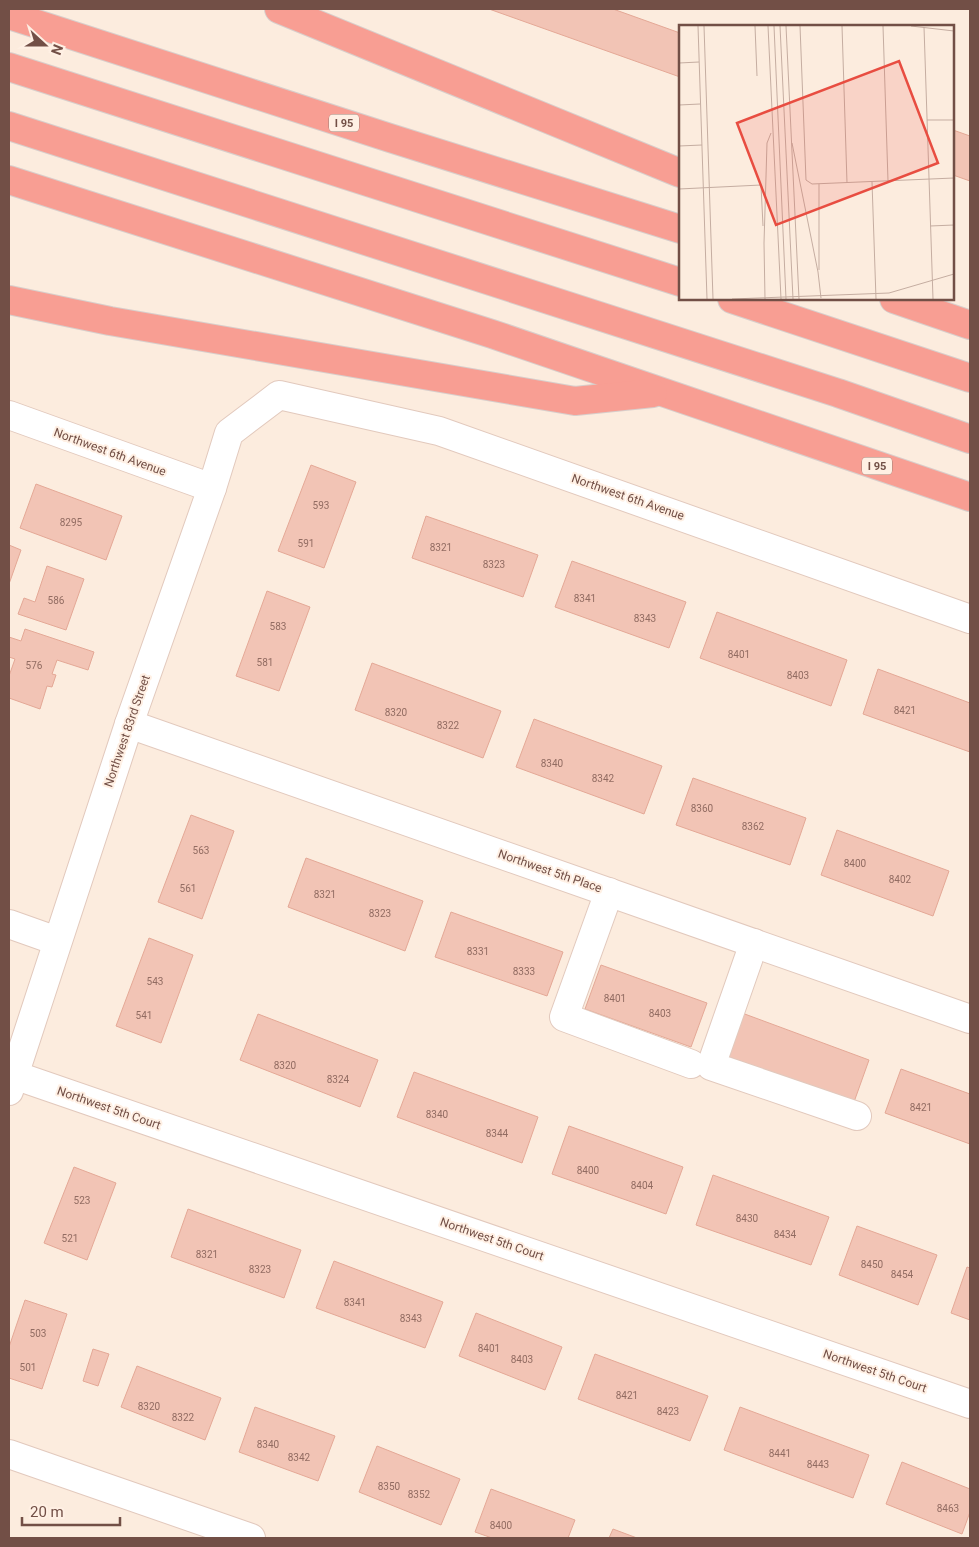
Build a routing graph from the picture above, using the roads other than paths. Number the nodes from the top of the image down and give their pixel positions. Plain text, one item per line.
1 (279, 9) edge
2 (9, 15) edge
3 (9, 68) edge
4 (9, 126) edge
5 (679, 173) edge
6 (9, 180) edge
7 (679, 229) edge
8 (679, 282) edge
9 (9, 300) edge
10 (735, 300) edge
11 (897, 300) edge
12 (970, 325) edge
13 (970, 378) edge
14 (662, 392) junction
15 (279, 395) joint
16 (9, 415) edge
17 (970, 439) edge
18 (212, 488) junction
19 (970, 497) edge
20 (970, 619) edge
21 (129, 724) junction
22 (609, 892) junction
23 (9, 924) edge
24 (56, 941) junction
25 (754, 943) junction
26 (970, 1019) edge
27 (690, 1064) dead end
28 (11, 1083) edge
29 (857, 1116) dead end
30 (970, 1404) edge
31 (9, 1454) edge
32 (250, 1538) edge

1 - 5 highway
2 - 7 highway, I 95
3 - 8 highway
4 - 17 highway
6 - 14 highway, I 95
9 - 14 highway
10 - 13 highway
11 - 12 highway
14 - 19 highway, I 95
15 - 18 street, Northwest 83rd Street
15 - 20 street, Northwest 6th Avenue
16 - 18 street, Northwest 6th Avenue
18 - 21 street, Northwest 83rd Street
21 - 22 street, Northwest 5th Place
21 - 24 street, Northwest 83rd Street
22 - 25 street, Northwest 5th Place
22 - 27 street
23 - 24 street
24 - 28 street, Northwest 83rd Street
25 - 26 street, Northwest 5th Place
25 - 29 street
28 - 30 street, Northwest 5th Court
31 - 32 street

